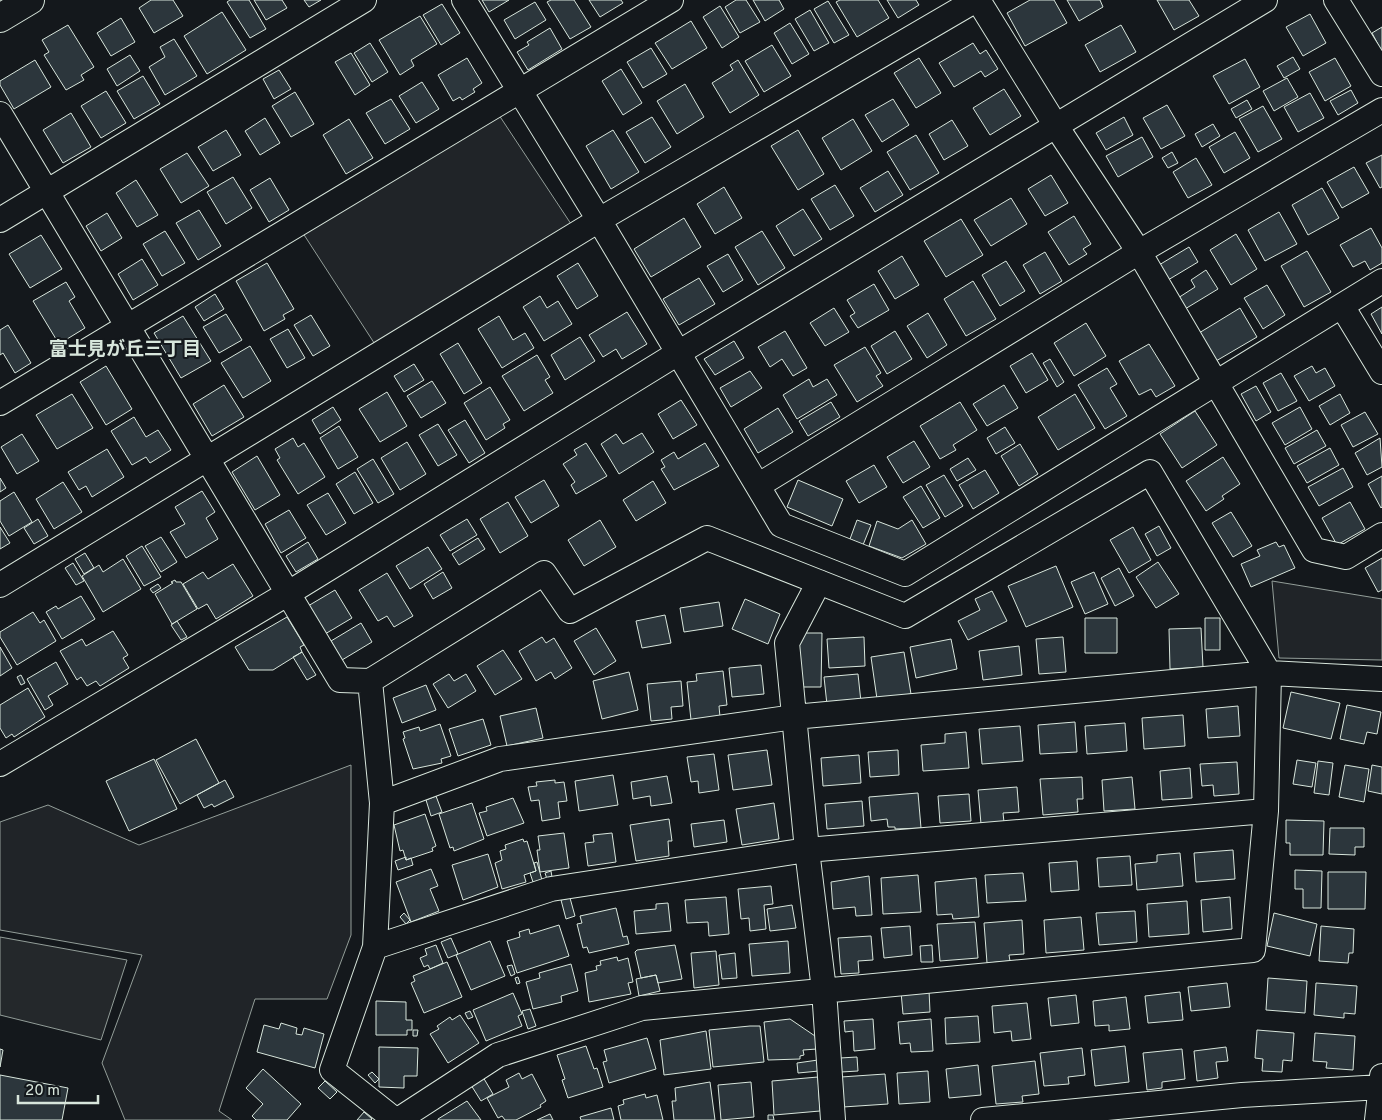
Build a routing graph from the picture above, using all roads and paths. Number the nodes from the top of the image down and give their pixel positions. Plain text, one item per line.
1 (30, 0) edge
2 (364, 0) edge
3 (464, 0) edge
4 (671, 0) edge
5 (977, 0) edge
6 (1265, 0) edge
7 (1336, 0) edge
8 (0, 18) edge
9 (1382, 74) edge
10 (519, 90) junction
11 (1382, 110) edge
12 (0, 114) edge
13 (1056, 126) junction
14 (48, 191) junction
15 (0, 220) edge
16 (599, 220) junction
17 (1139, 252) junction
18 (1382, 281) edge
19 (1342, 306) junction
20 (128, 325) junction
21 (678, 353) junction
22 (1382, 372) edge
23 (1215, 384) junction
24 (0, 403) edge
25 (208, 457) junction
26 (759, 485) junction
27 (1382, 535) edge
28 (819, 582) junction
29 (0, 585) edge
30 (287, 594) junction
31 (1269, 673) junction
32 (1382, 679) edge
33 (370, 681) junction
34 (794, 717) junction
35 (0, 764) edge
36 (382, 803) junction
37 (1266, 811) junction
38 (807, 850) junction
39 (375, 947) junction
40 (824, 990) junction
41 (1382, 1083) edge
42 (397, 1120) edge
43 (833, 1120) edge
44 (983, 1120) edge
45 (1377, 1120) edge

1 - 8 street
2 - 14 street
3 - 10 street
4 - 10 street
5 - 13 street
5 - 16 street
6 - 13 street
7 - 9 street
10 - 16 street
10 - 20 street
11 - 17 street
12 - 14 street
13 - 17 street
13 - 21 street
14 - 15 street
14 - 20 street
16 - 21 street
16 - 25 street
17 - 23 street
17 - 26 street
18 - 19 street
19 - 22 street
19 - 23 street
20 - 24 street
20 - 25 street
21 - 26 street
21 - 30 street
23 - 26 street
23 - 27 street
25 - 29 street
25 - 30 street
28 - 31 street
28 - 33 street
28 - 34 street
30 - 33 street
30 - 35 street
31 - 32 street
31 - 34 street
31 - 37 street
33 - 36 street
34 - 36 street
34 - 38 street
36 - 39 street
37 - 38 street
37 - 40 street
38 - 39 street
38 - 40 street
39 - 42 street
40 - 42 street
40 - 43 street
41 - 44 street
41 - 45 street

